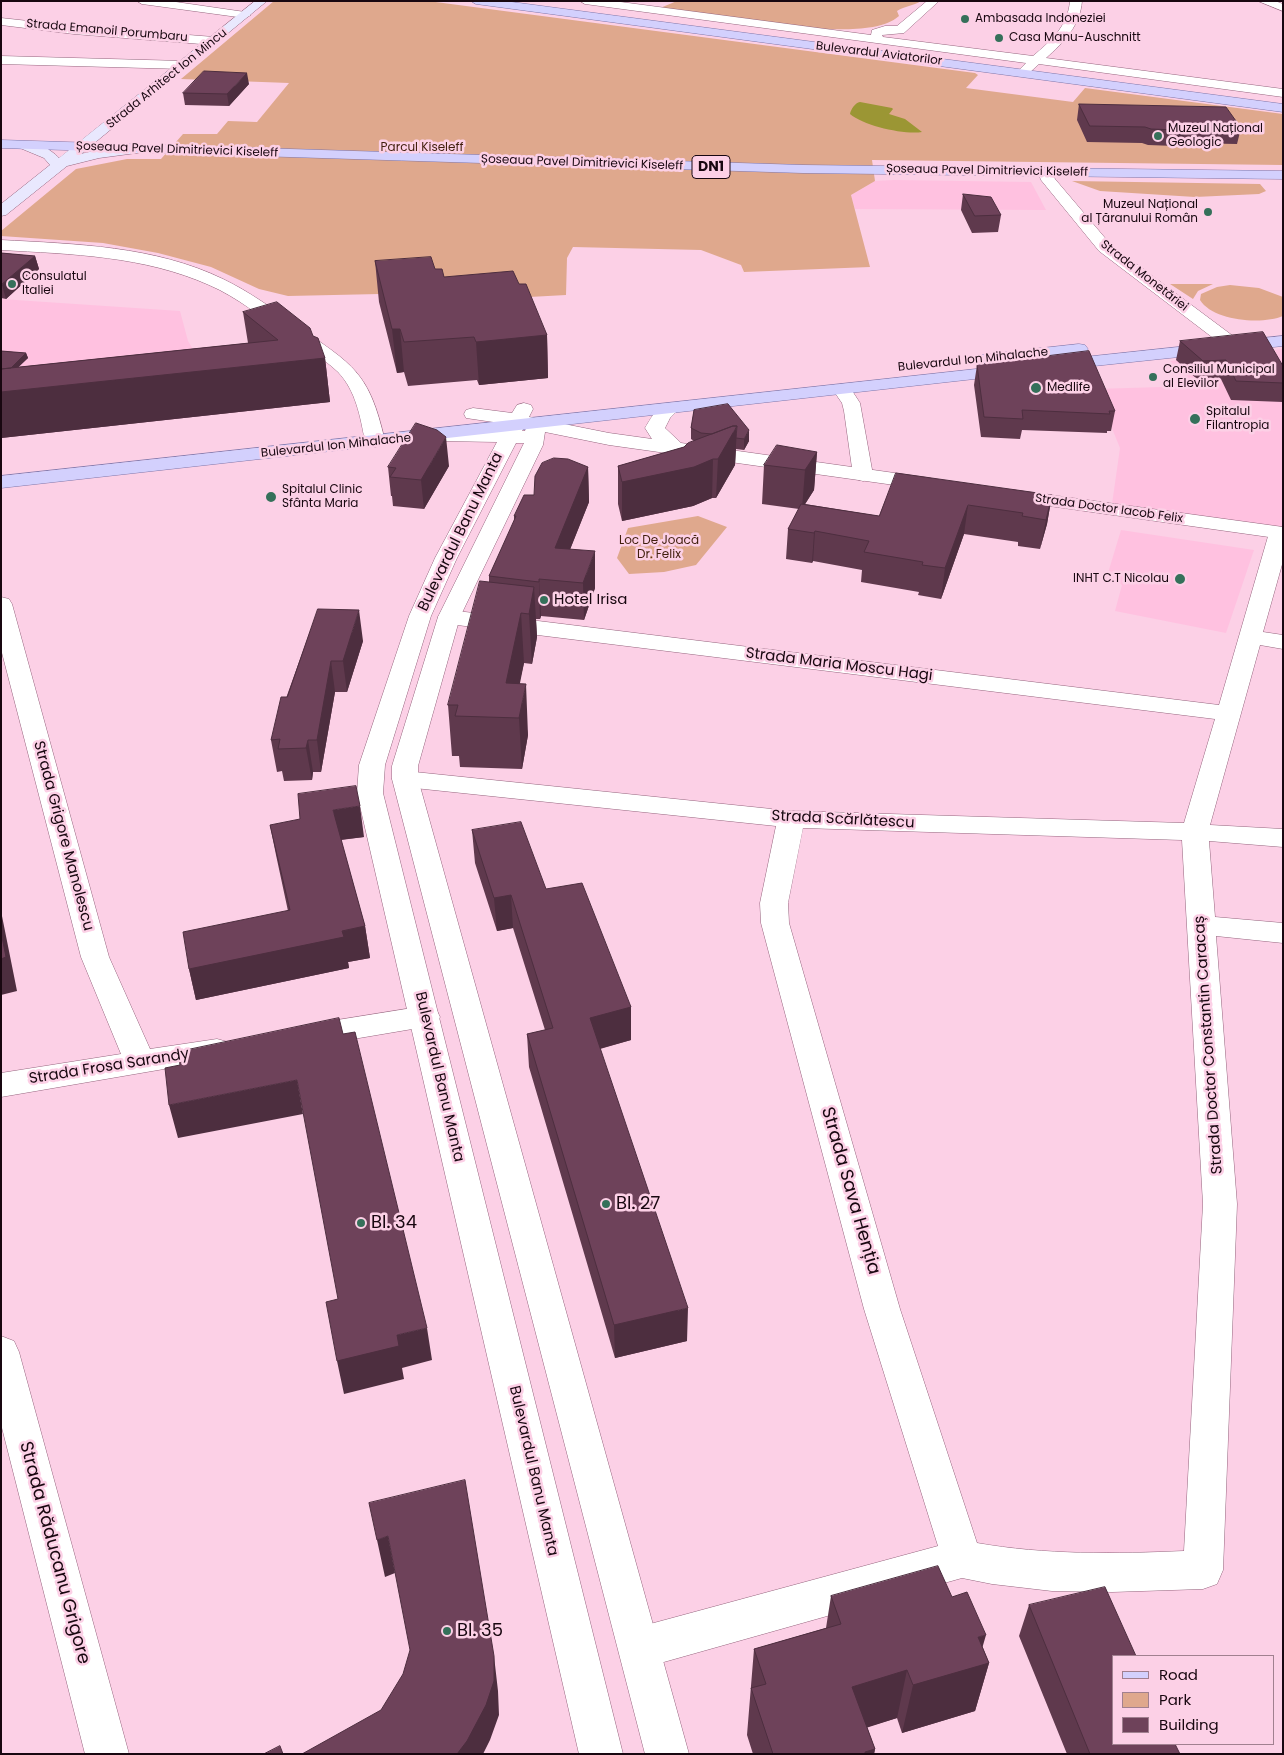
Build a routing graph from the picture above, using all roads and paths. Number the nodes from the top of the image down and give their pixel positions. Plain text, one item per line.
1 (142, 1) edge
2 (262, 1) edge
3 (476, 1) edge
4 (585, 1) edge
5 (630, 1) edge
6 (934, 1) edge
7 (1076, 1) edge
8 (1263, 1) edge
9 (1283, 8) edge
10 (654, 10) junction
11 (246, 15) junction
12 (1, 21) edge
13 (883, 36) junction
14 (214, 41) junction
15 (868, 53) junction
16 (1, 60) edge
17 (1035, 60) junction
18 (183, 65) junction
19 (1022, 73) junction
20 (1283, 92) edge
21 (1283, 108) edge
22 (105, 129) junction
23 (1, 144) edge
24 (25, 145) junction
25 (82, 147) junction
26 (139, 149) junction
27 (59, 166) junction
28 (1045, 172) junction
29 (1283, 176) edge
30 (1, 212) edge
31 (1, 244) edge
32 (1283, 326) edge
33 (1220, 334) junction
34 (1283, 341) edge
35 (1235, 346) junction
36 (842, 390) junction
37 (667, 402) junction
38 (473, 414) joint
39 (528, 429) junction
40 (373, 433) junction
41 (441, 434) junction
42 (675, 448) junction
43 (128, 450) dead end
44 (494, 465) junction
45 (863, 475) junction
46 (1, 482) edge
47 (950, 487) edge
48 (998, 494) edge
49 (1281, 533) edge
50 (1, 604) edge
51 (449, 618) junction
52 (1250, 637) junction
53 (1283, 642) edge
54 (1228, 713) junction
55 (405, 779) junction
56 (791, 819) junction
57 (1195, 832) junction
58 (1283, 838) edge
59 (1200, 925) junction
60 (1283, 933) edge
61 (424, 1017) junction
62 (277, 1040) edge
63 (248, 1045) edge
64 (140, 1062) junction
65 (1, 1085) edge
66 (1, 1352) edge
67 (962, 1559) junction
68 (639, 1648) junction
69 (107, 1754) edge
70 (601, 1754) edge
71 (667, 1754) edge

1 - 11 street
2 - 11 main road, Strada Arhitect Ion Mincu
3 - 15 main road, Bulevardul Aviatorilor
4 - 10 street, Bulevardul Aviatorilor
5 - 10 street
6 - 13 street
7 - 17 street
8 - 9 street
10 - 13 street, Bulevardul Aviatorilor
11 - 14 main road, Strada Arhitect Ion Mincu
12 - 14 street, Strada Emanoil Porumbaru
13 - 15 street
13 - 17 street, Bulevardul Aviatorilor
14 - 18 main road, Strada Arhitect Ion Mincu
15 - 19 main road, Bulevardul Aviatorilor
16 - 18 street
17 - 19 street
17 - 20 street, Bulevardul Aviatorilor
18 - 22 main road, Strada Arhitect Ion Mincu
19 - 21 main road, Bulevardul Aviatorilor
22 - 24 main road
22 - 25 main road, Strada Arhitect Ion Mincu
23 - 24 main road, Șoseaua Pavel Dimitrievici Kiseleff / DN1
24 - 25 main road, Șoseaua Pavel Dimitrievici Kiseleff / DN1
24 - 27 main road
25 - 26 main road, Șoseaua Pavel Dimitrievici Kiseleff / DN1
25 - 27 main road, Strada Arhitect Ion Mincu
26 - 27 main road
26 - 28 main road, Șoseaua Pavel Dimitrievici Kiseleff / DN1
27 - 30 main road, Strada Arhitect Ion Mincu
28 - 29 main road, Șoseaua Pavel Dimitrievici Kiseleff / DN1
28 - 33 street, Strada Monetăriei
31 - 40 street
32 - 33 main road, Bulevardul Ion Mihalache
33 - 35 street, Strada Monetăriei
33 - 37 main road, Bulevardul Ion Mihalache
34 - 35 main road, Bulevardul Ion Mihalache
35 - 36 main road, Bulevardul Ion Mihalache
36 - 37 main road, Bulevardul Ion Mihalache
36 - 45 street
37 - 39 main road, Bulevardul Ion Mihalache
37 - 42 street
38 - 39 street
38 - 40 main road, Bulevardul Ion Mihalache
39 - 41 street
39 - 42 street
39 - 44 street, Bulevardul Banu Manta
39 - 51 street, Bulevardul Banu Manta
40 - 41 main road, Bulevardul Ion Mihalache
40 - 43 main road, Bulevardul Ion Mihalache
40 - 46 main road, Bulevardul Ion Mihalache
41 - 44 street
42 - 45 street
44 - 61 street, Bulevardul Banu Manta
45 - 47 street
48 - 49 street, Strada Doctor Iacob Felix
49 - 52 street, Strada Doctor Constantin Caracaș
50 - 64 street, Strada Grigore Manolescu
51 - 54 street, Strada Maria Moscu Hagi
51 - 55 street, Bulevardul Banu Manta
52 - 53 street
52 - 54 street, Strada Doctor Constantin Caracaș
54 - 57 street, Strada Doctor Constantin Caracaș
55 - 56 street, Strada Scărlătescu
55 - 68 street, Bulevardul Banu Manta
56 - 57 street, Strada Scărlătescu
56 - 67 street, Strada Sava Henția
57 - 58 street, Strada Scărlătescu
57 - 59 street, Strada Doctor Constantin Caracaș
59 - 60 street
59 - 67 street, Strada Doctor Constantin Caracaș
61 - 62 street
61 - 70 street, Bulevardul Banu Manta
63 - 64 street, Strada Frosa Sarandy
64 - 65 street, Strada Frosa Sarandy
66 - 69 street, Strada Răducanu Grigore
67 - 68 street
68 - 71 street, Bulevardul Banu Manta

